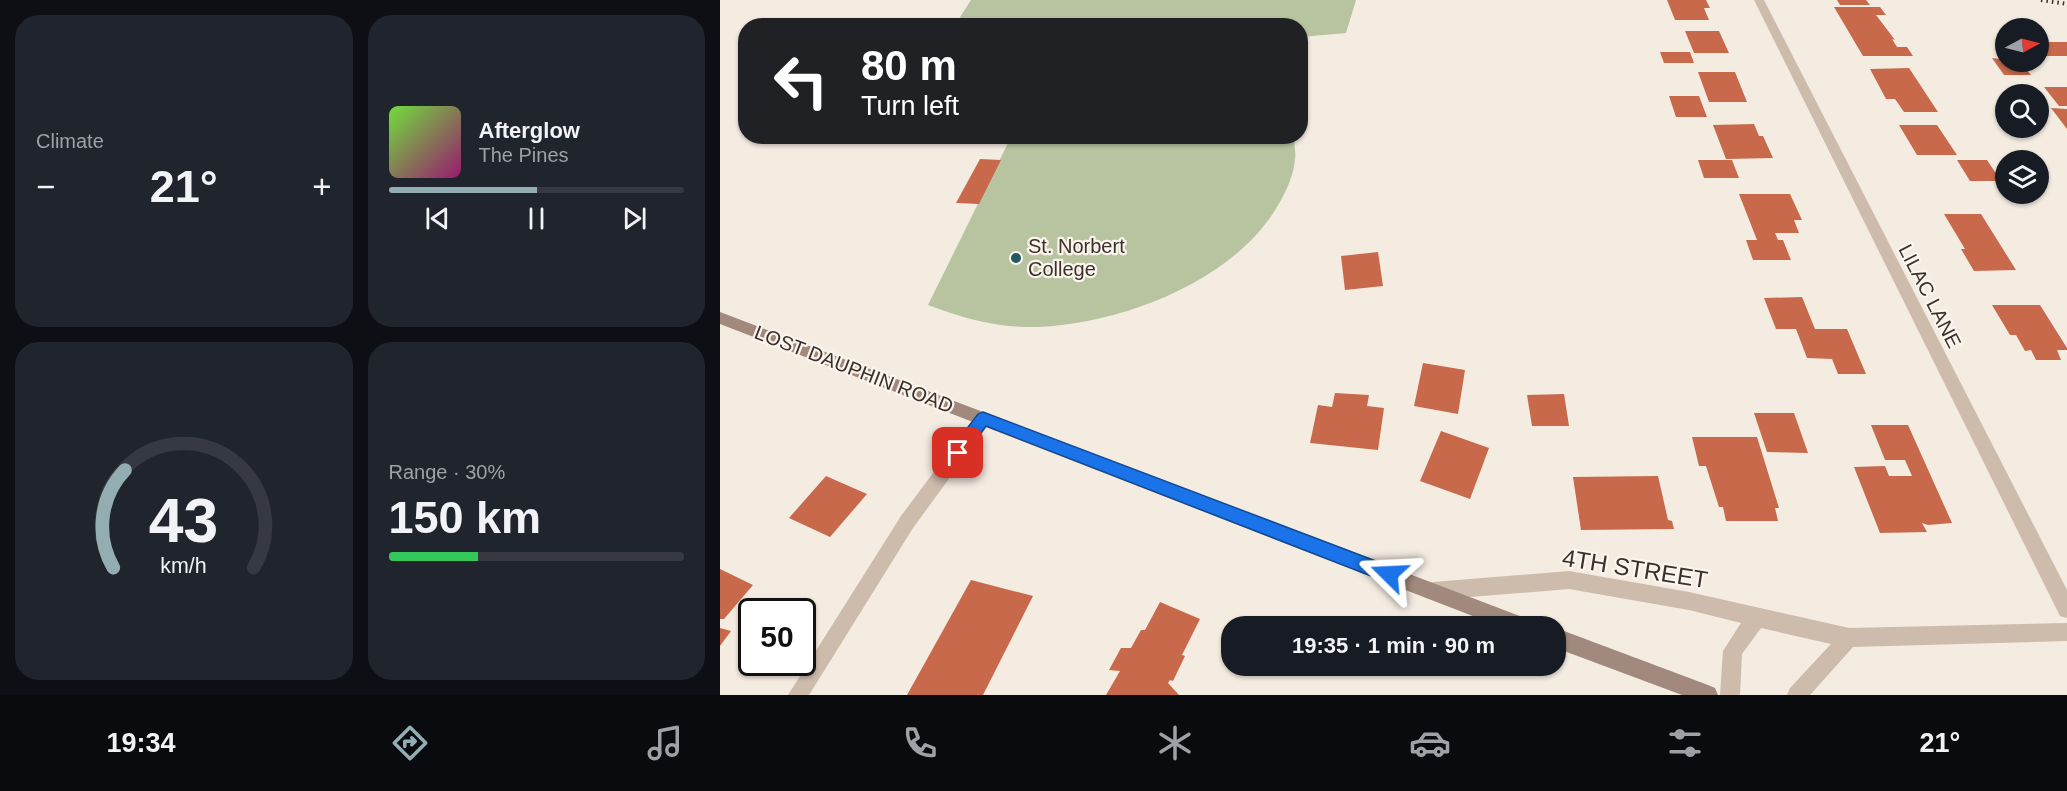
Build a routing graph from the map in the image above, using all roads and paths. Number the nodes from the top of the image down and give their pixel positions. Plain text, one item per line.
1 (1759, 0) edge
2 (720, 318) edge
3 (983, 419) junction
4 (1433, 591) junction
5 (2067, 609) edge
6 (1497, 616) edge
7 (1757, 618) junction
8 (2067, 632) edge
9 (1849, 638) junction
10 (1566, 642) edge
11 (798, 695) edge
12 (1708, 695) edge
13 (1730, 695) edge
14 (1797, 695) edge

1 - 5 street, LILAC LANE
2 - 3 main road, LOST DAUPHIN ROAD
3 - 4 main road, LOST DAUPHIN ROAD
3 - 11 street
4 - 6 main road, LOST DAUPHIN ROAD
4 - 7 street, 4TH STREET
7 - 9 street, 4TH STREET
7 - 13 street
8 - 9 street, 4TH STREET
9 - 14 street
10 - 12 main road

